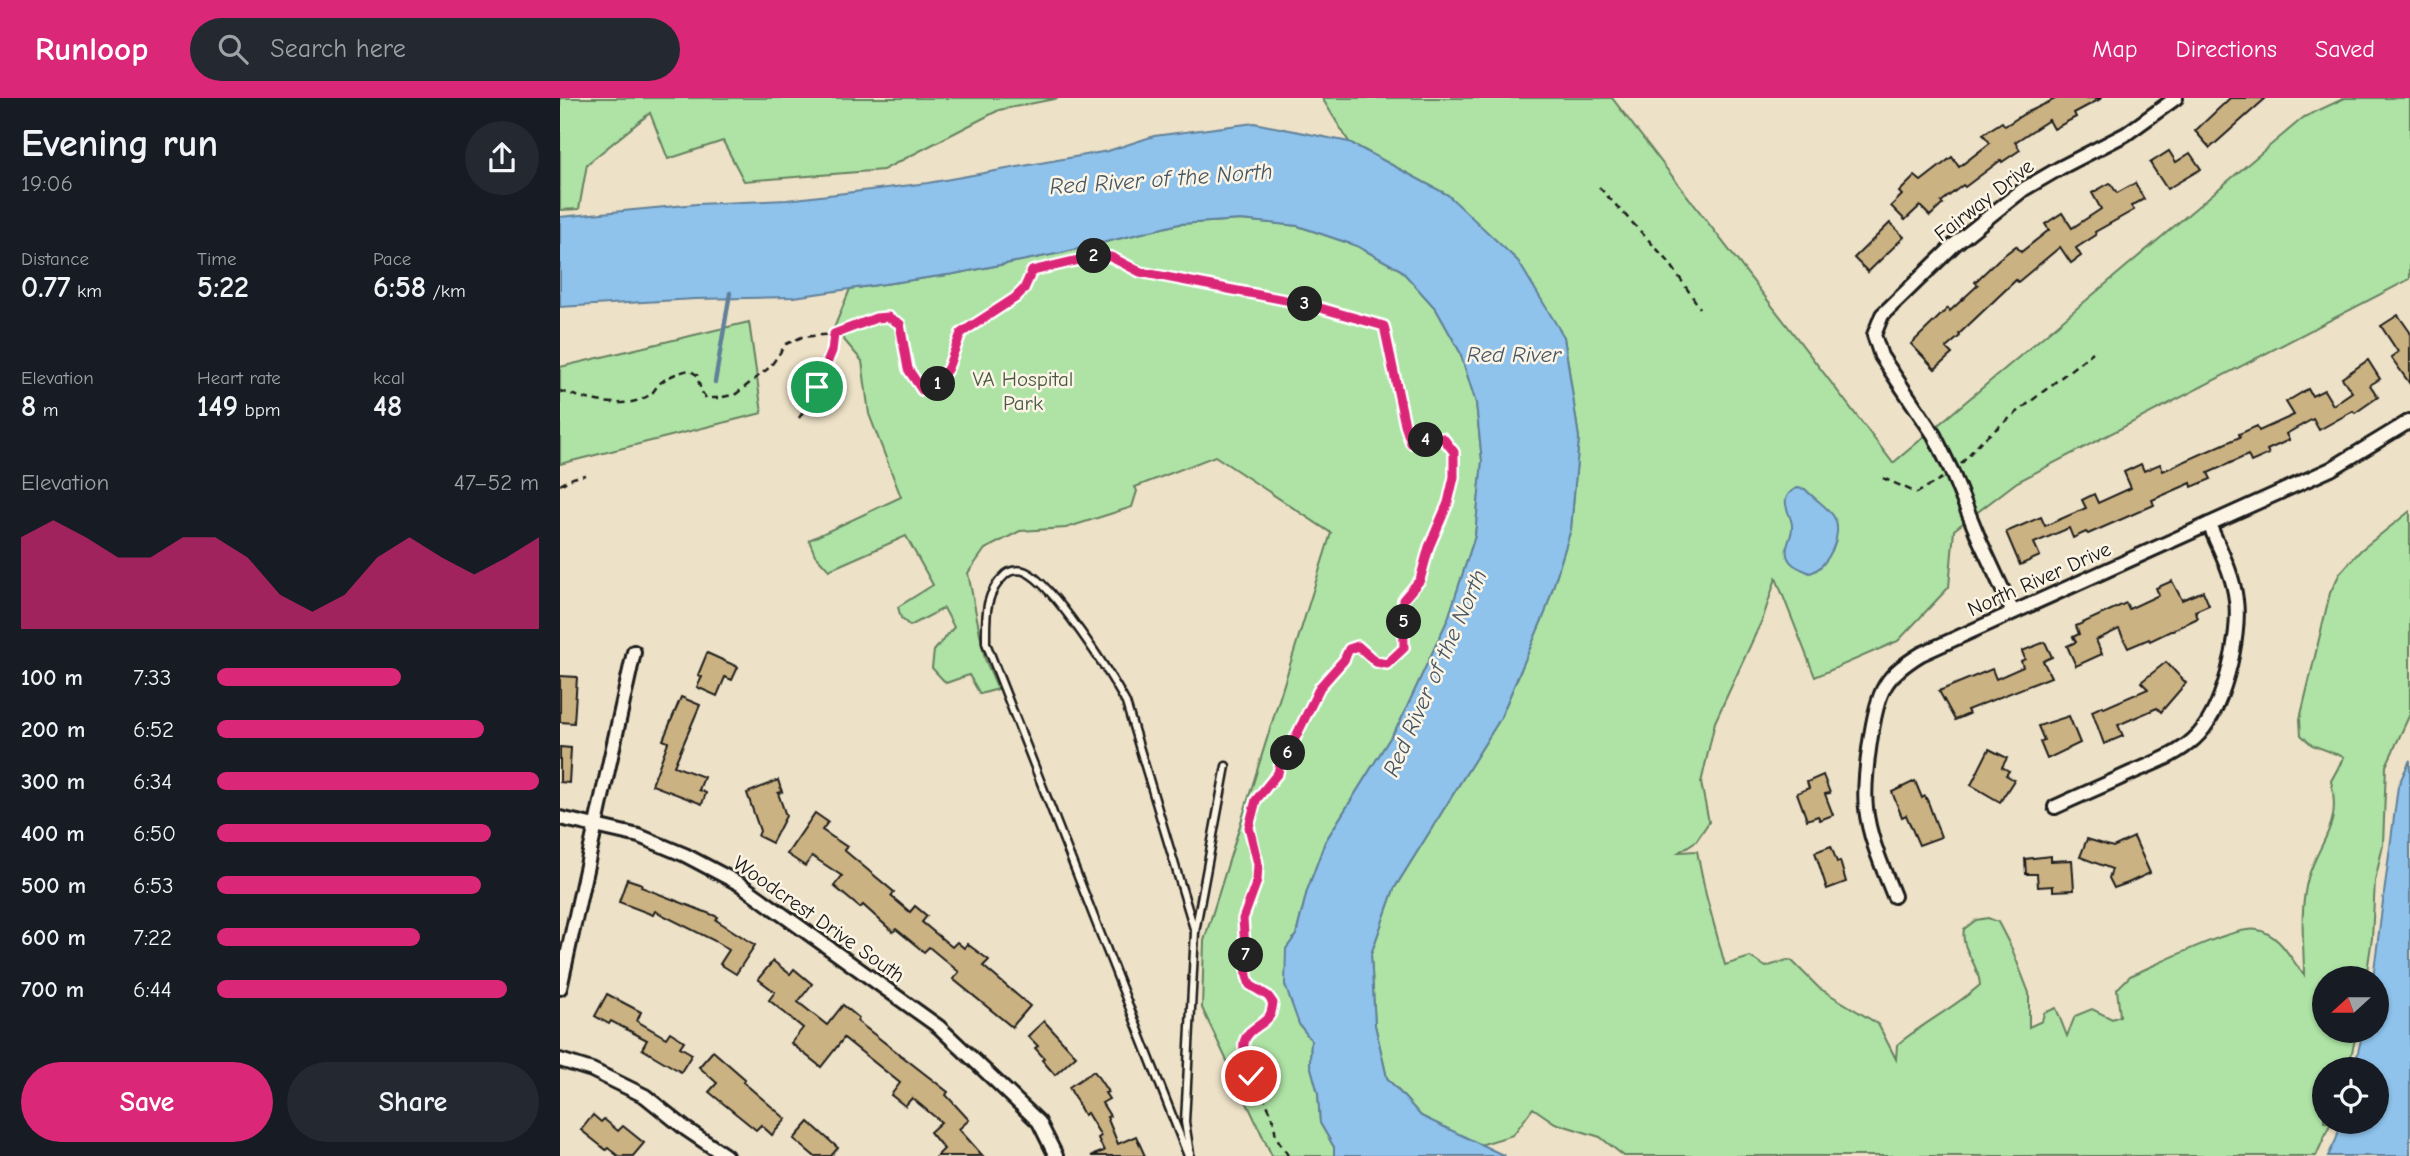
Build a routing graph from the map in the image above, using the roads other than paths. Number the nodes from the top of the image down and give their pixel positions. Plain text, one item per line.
1 (2176, 98) edge
2 (2410, 421) edge
3 (2208, 524) junction
4 (2012, 612) junction
5 (634, 652) dead end
6 (1226, 766) dead end
7 (2055, 807) dead end
8 (560, 818) edge
9 (596, 825) junction
10 (1894, 896) dead end
11 (1195, 932) junction
12 (560, 988) edge
13 (560, 1060) edge
14 (726, 1156) edge
15 (1056, 1156) edge
16 (1189, 1156) edge

1 - 4 street, Fairway Drive
2 - 3 street, North River Drive
3 - 4 street, North River Drive
3 - 7 street
4 - 10 street, North River Drive
5 - 9 street
6 - 11 lane
8 - 9 street, Woodcrest Drive South
9 - 12 street
9 - 15 street, Woodcrest Drive South
11 - 16 lane
11 - 16 lane
13 - 14 street

